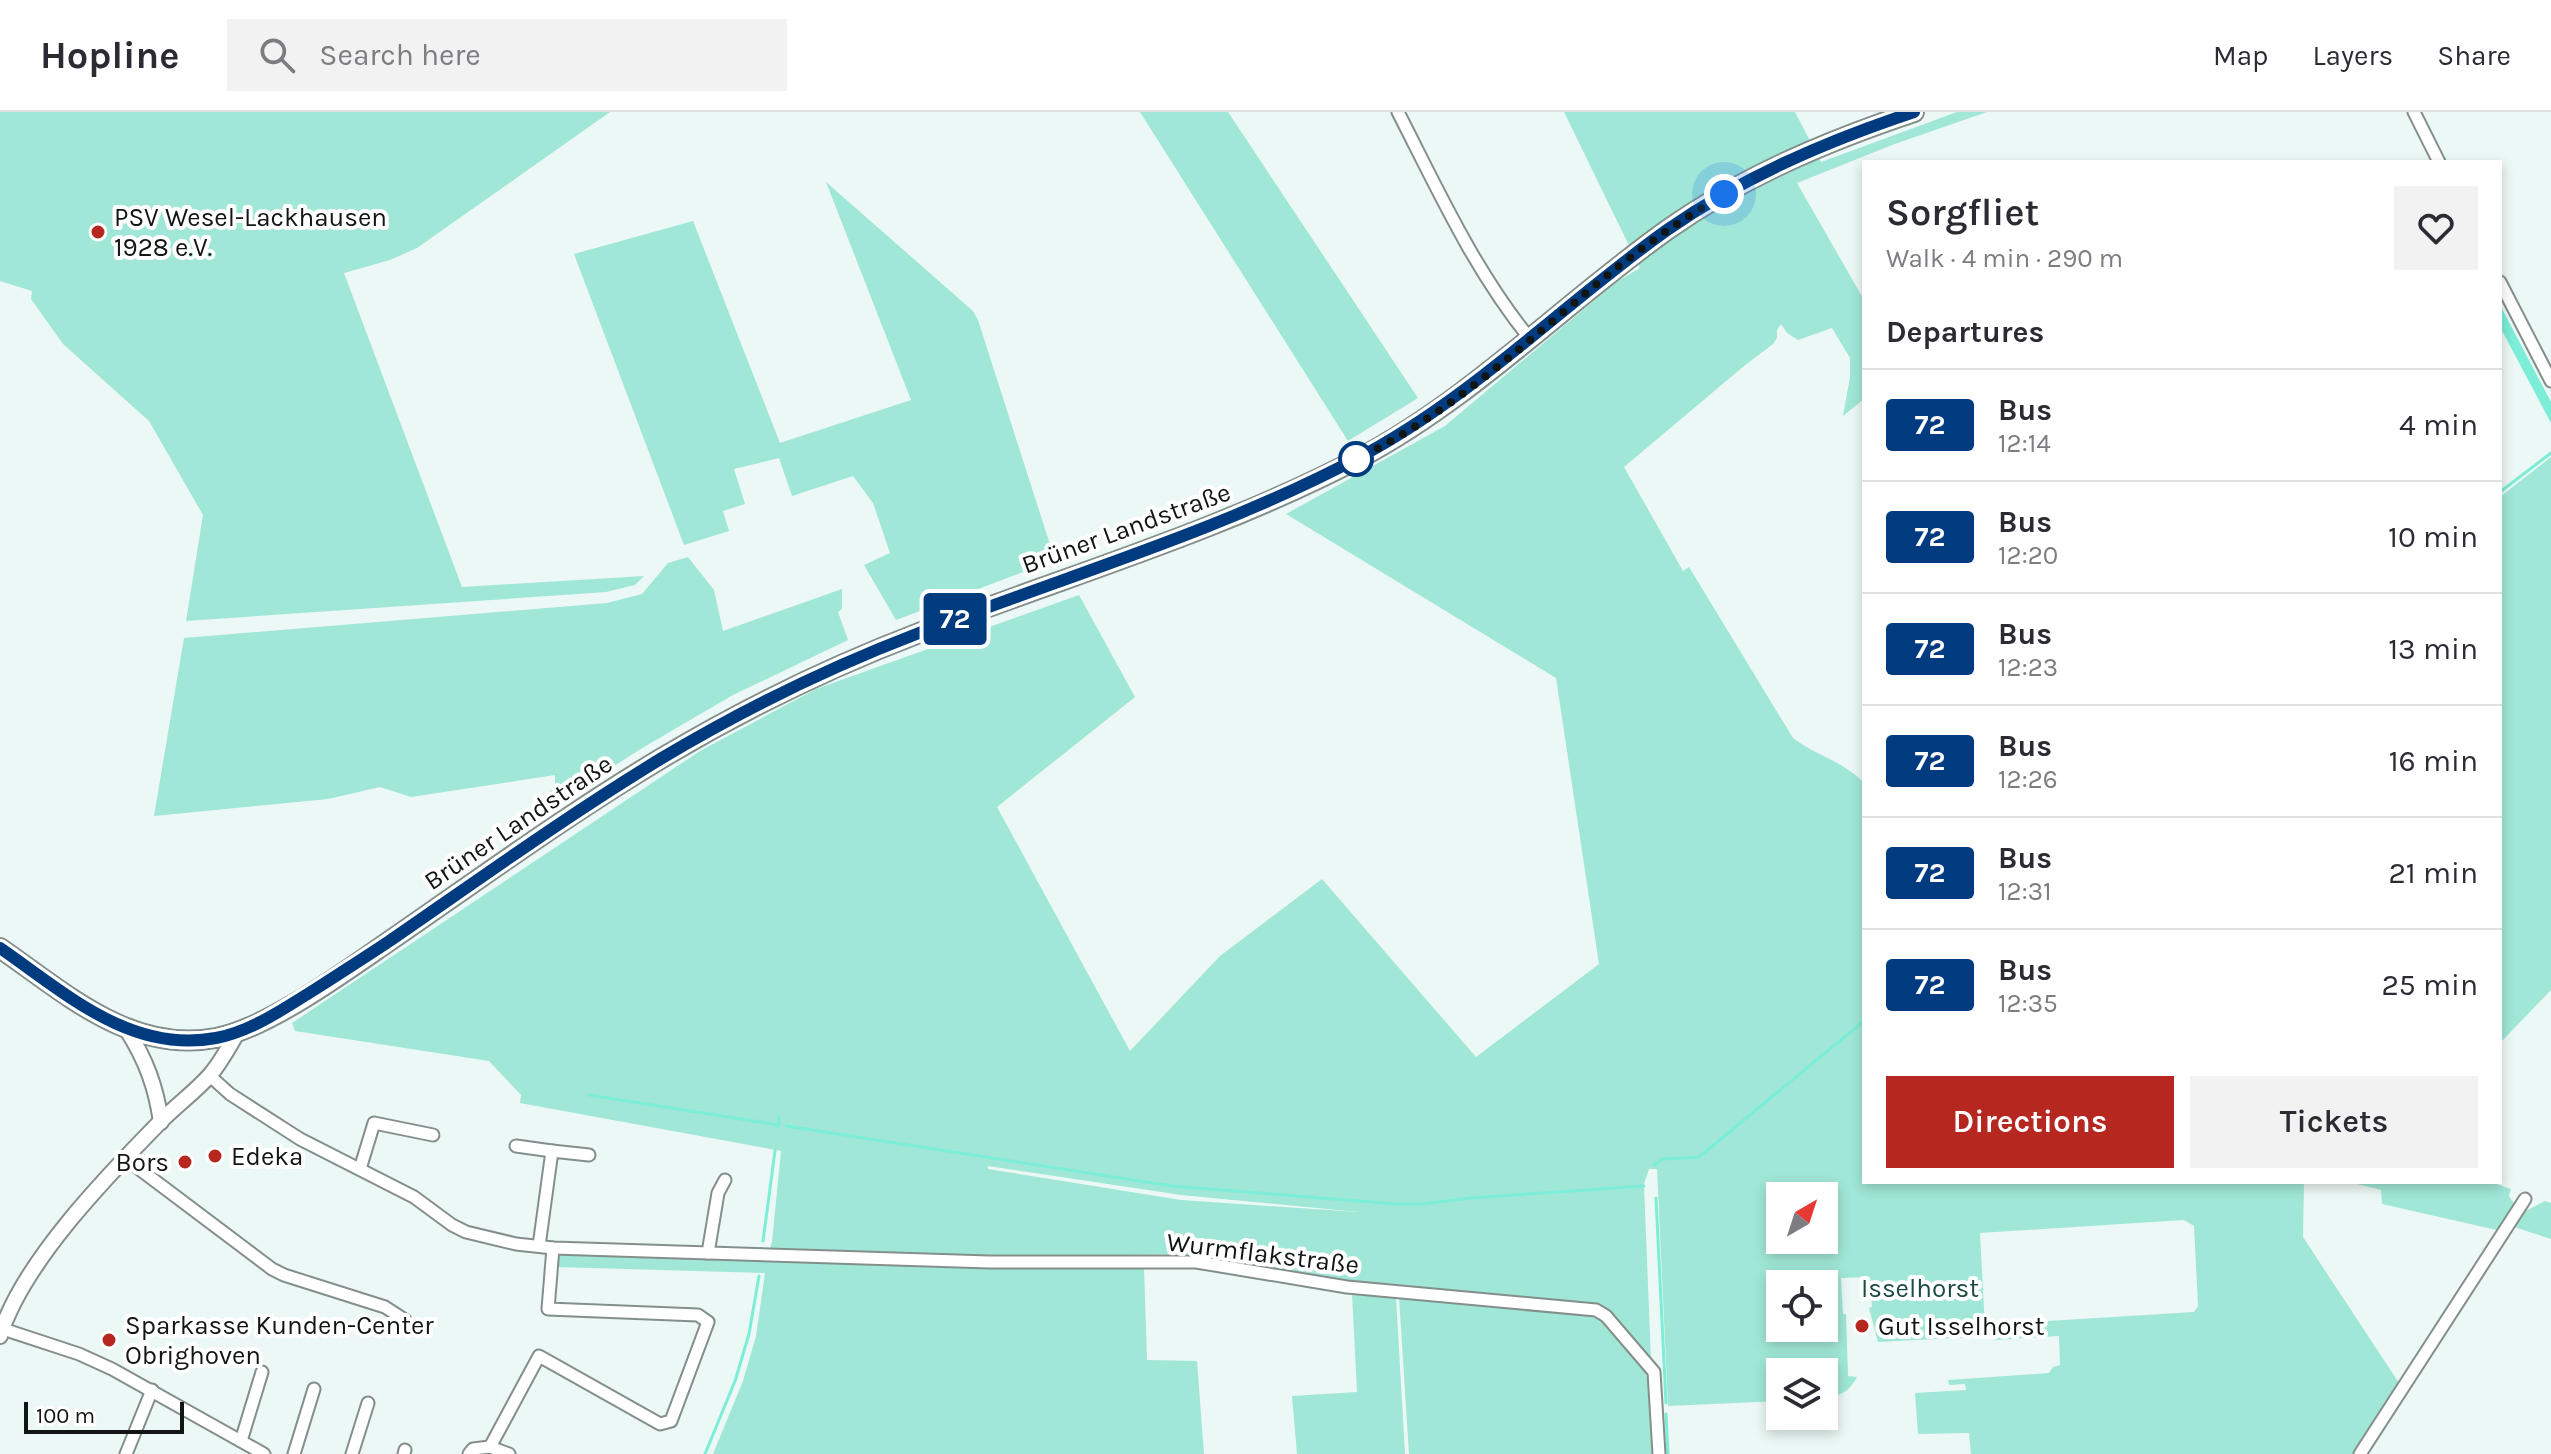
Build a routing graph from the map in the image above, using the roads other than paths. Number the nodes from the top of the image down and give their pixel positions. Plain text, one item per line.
1 (1398, 112) edge
2 (1914, 112) edge
3 (2414, 112) edge
4 (2438, 160) edge
5 (2502, 286) edge
6 (1531, 340) junction
7 (2551, 381) edge
8 (0, 948) edge
9 (127, 1030) junction
10 (237, 1033) junction
11 (210, 1040) junction
12 (210, 1076) junction
13 (161, 1122) junction
14 (433, 1135) dead end
15 (516, 1146) dead end
16 (552, 1151) junction
17 (589, 1155) dead end
18 (126, 1159) junction
19 (360, 1169) junction
20 (725, 1180) dead end
21 (2525, 1199) dead end
22 (539, 1246) junction
23 (553, 1248) junction
24 (708, 1253) junction
25 (405, 1320) dead end
26 (1, 1331) edge
27 (262, 1372) dead end
28 (314, 1389) dead end
29 (152, 1390) junction
30 (368, 1403) dead end
31 (241, 1441) junction
32 (490, 1447) junction
33 (126, 1454) edge
34 (264, 1454) edge
35 (294, 1454) edge
36 (352, 1454) edge
37 (469, 1454) edge
38 (509, 1454) edge
39 (1659, 1454) edge
40 (2360, 1454) edge

1 - 6 street
2 - 6 main road, Brüner Landstraße
3 - 4 street
5 - 7 street
6 - 10 main road, Brüner Landstraße
8 - 9 main road, Brüner Landstraße
9 - 11 main road, Brüner Landstraße
9 - 13 street
10 - 11 main road, Brüner Landstraße
10 - 12 street
11 - 12 street
12 - 13 street
12 - 19 street, Wurmflakstraße
13 - 18 street
14 - 19 street
15 - 16 street
16 - 17 street
16 - 22 street
18 - 25 street
18 - 26 street
19 - 22 street, Wurmflakstraße
20 - 24 street
21 - 40 street
22 - 23 street, Wurmflakstraße
23 - 24 street, Wurmflakstraße
23 - 32 street
24 - 39 street, Wurmflakstraße
26 - 29 street
27 - 31 street
28 - 35 street
29 - 31 street
29 - 33 street
30 - 36 street
31 - 34 street
32 - 37 street
32 - 38 street

